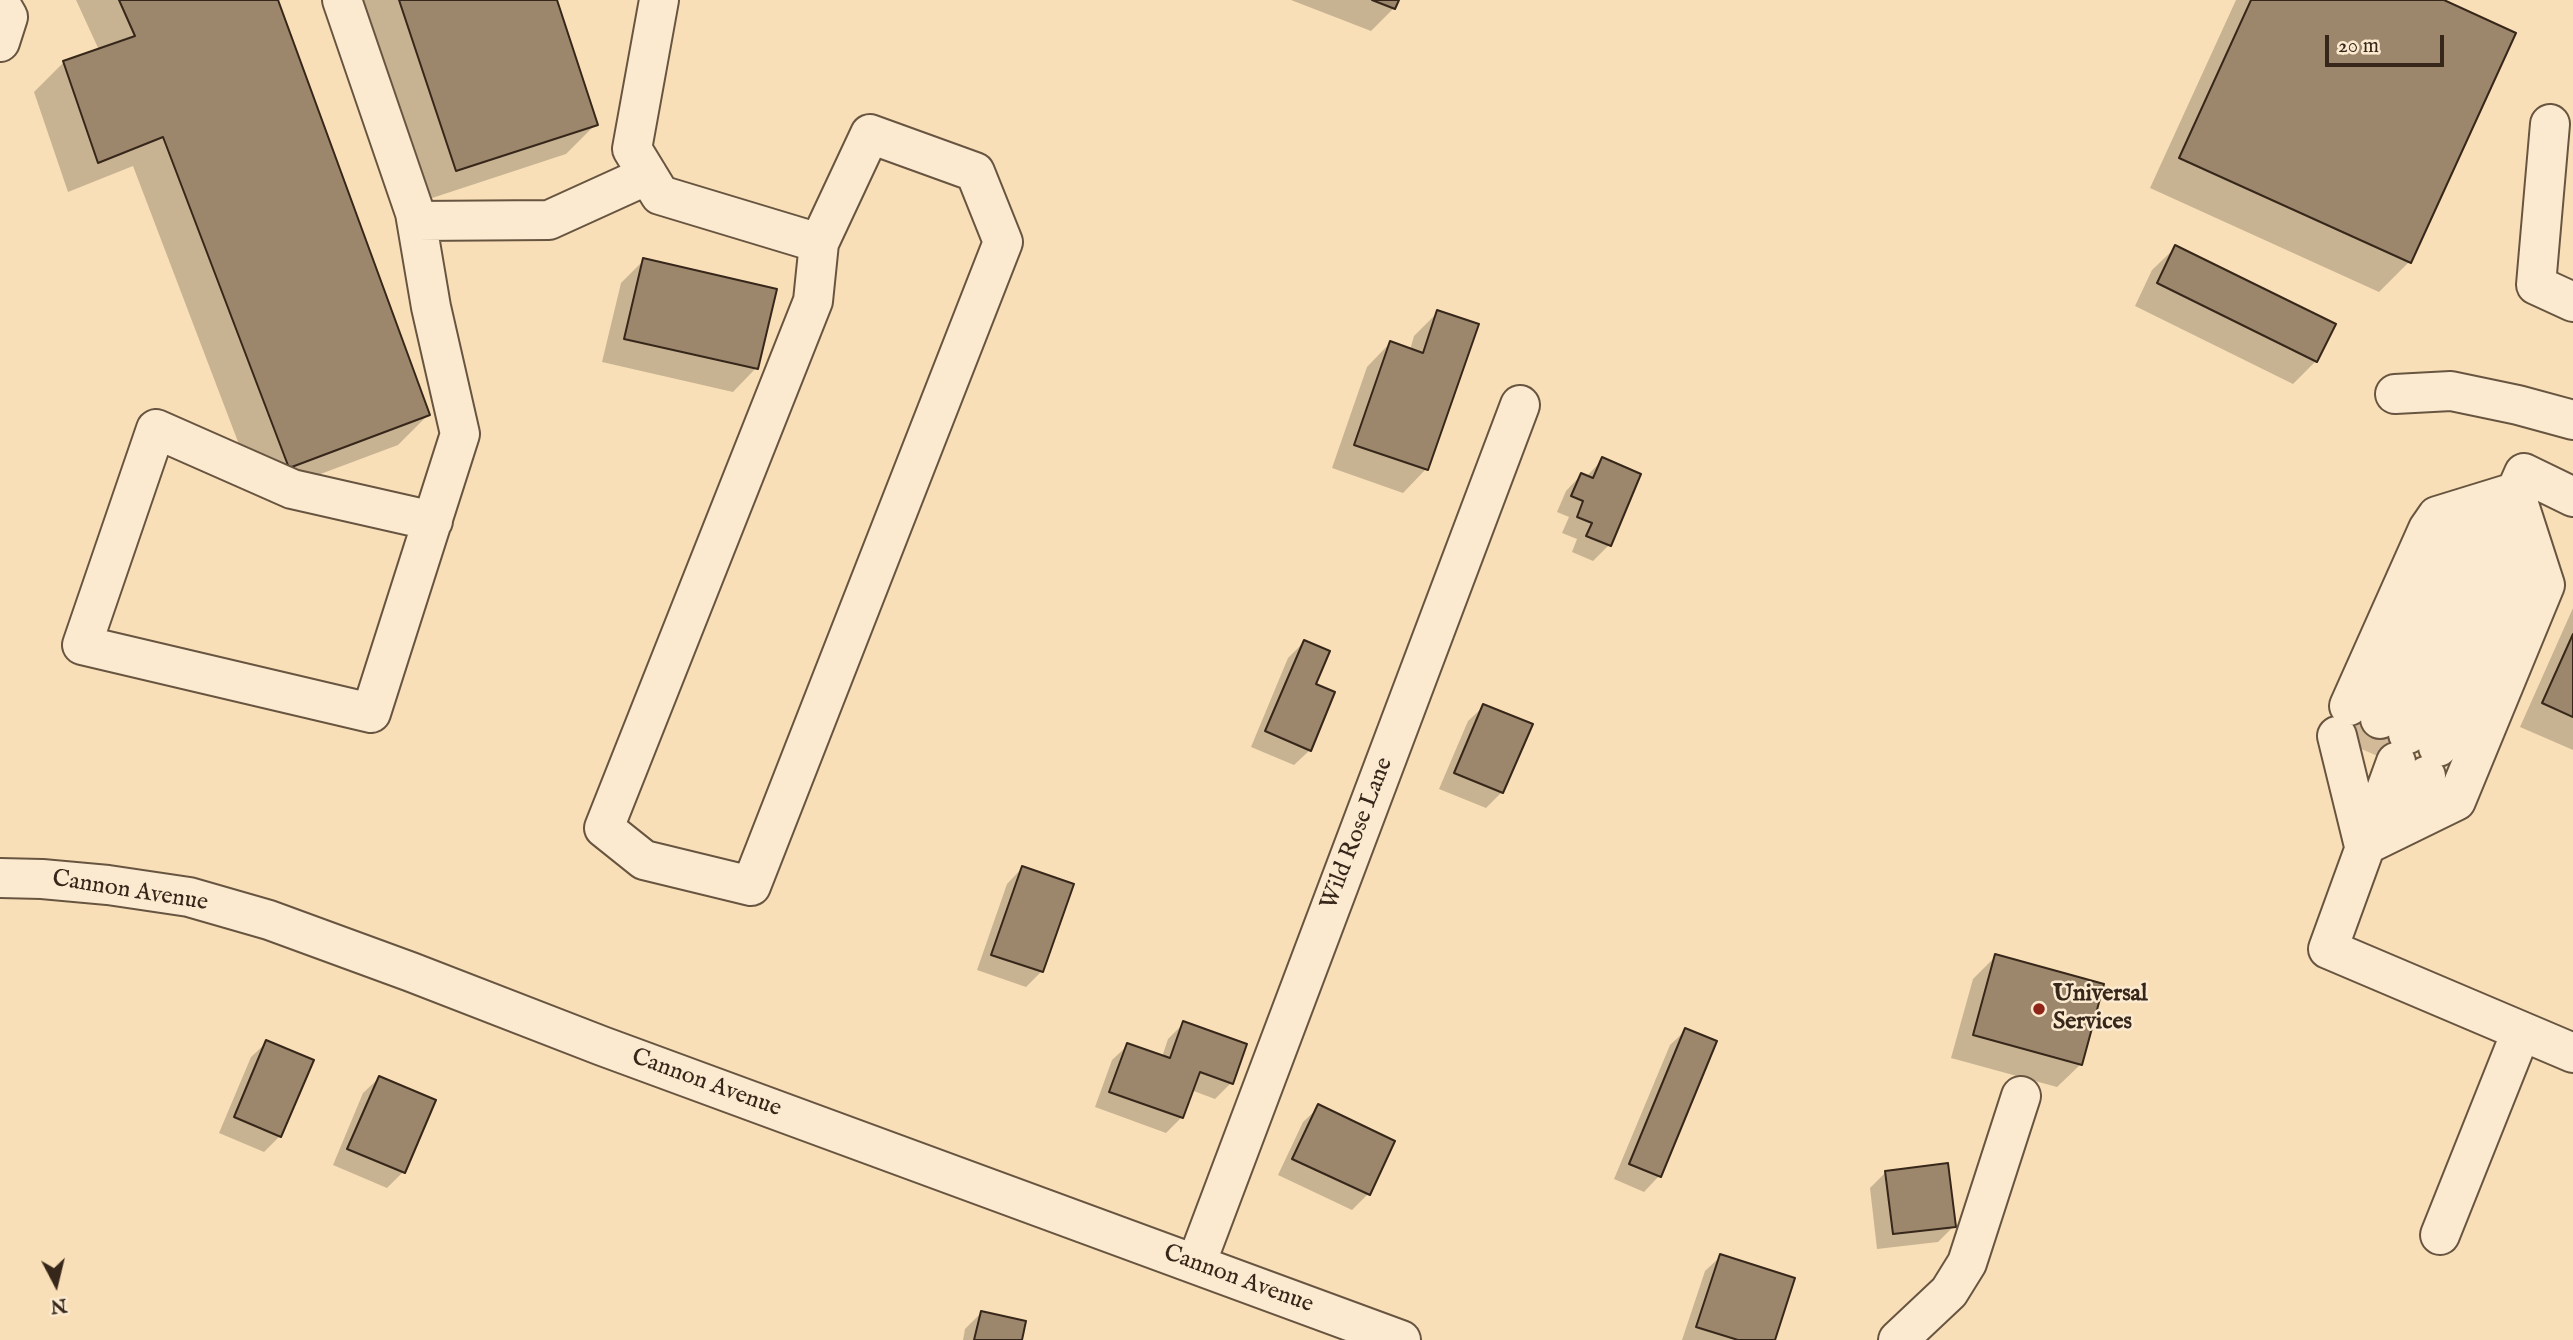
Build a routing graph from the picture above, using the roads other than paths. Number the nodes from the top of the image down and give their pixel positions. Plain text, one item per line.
1 (342, 0) edge
2 (659, 0) edge
3 (0, 3) edge
4 (0, 42) edge
5 (2550, 124) dead end
6 (648, 176) junction
7 (417, 221) junction
8 (820, 243) junction
9 (2573, 302) edge
10 (2395, 394) dead end
11 (1520, 405) dead end
12 (2573, 420) edge
13 (2520, 482) junction
14 (2573, 497) edge
15 (433, 521) junction
16 (2387, 741) junction
17 (2364, 846) junction
18 (0, 878) edge
19 (2521, 1032) junction
20 (2573, 1054) edge
21 (2021, 1096) dead end
22 (2440, 1236) dead end
23 (1196, 1264) junction
24 (1401, 1340) edge
25 (1898, 1340) edge

1 - 7 street
2 - 6 street
3 - 4 street
5 - 9 street
6 - 7 street
6 - 8 street
7 - 15 street
8 - 8 street
10 - 12 street
11 - 23 street, Wild Rose Lane
13 - 14 street
13 - 16 street
13 - 16 street
13 - 17 street
15 - 15 street
16 - 17 street
16 - 17 street
17 - 19 street
18 - 23 street, Cannon Avenue
19 - 20 street
19 - 22 street
21 - 25 street
23 - 24 street, Cannon Avenue

